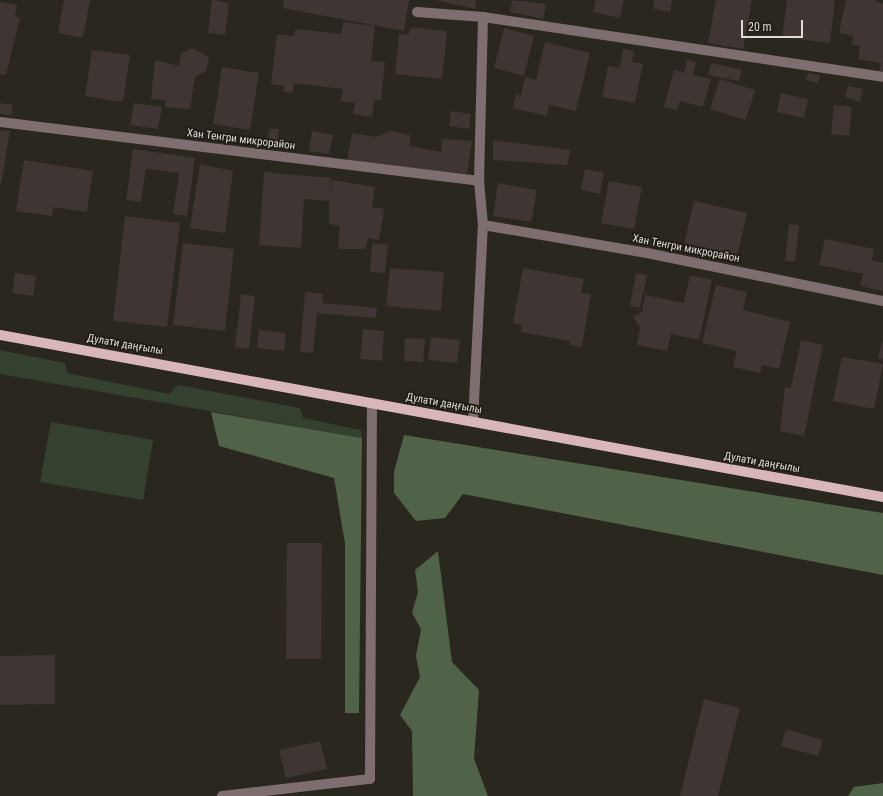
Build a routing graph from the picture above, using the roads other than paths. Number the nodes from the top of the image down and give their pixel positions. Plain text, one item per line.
1 (417, 12) dead end
2 (483, 17) junction
3 (883, 77) edge
4 (0, 122) edge
5 (479, 181) junction
6 (483, 225) junction
7 (883, 301) edge
8 (0, 335) edge
9 (372, 403) junction
10 (473, 421) junction
11 (883, 497) edge
12 (222, 796) edge

1 - 2 street
2 - 3 street
2 - 5 street
4 - 5 street, Хан Тенгри микрорайон
5 - 6 street
6 - 7 street, Хан Тенгри микрорайон
6 - 10 street
8 - 9 main road, Дулати даңғылы
9 - 10 main road, Дулати даңғылы
9 - 12 street
10 - 11 main road, Дулати даңғылы

